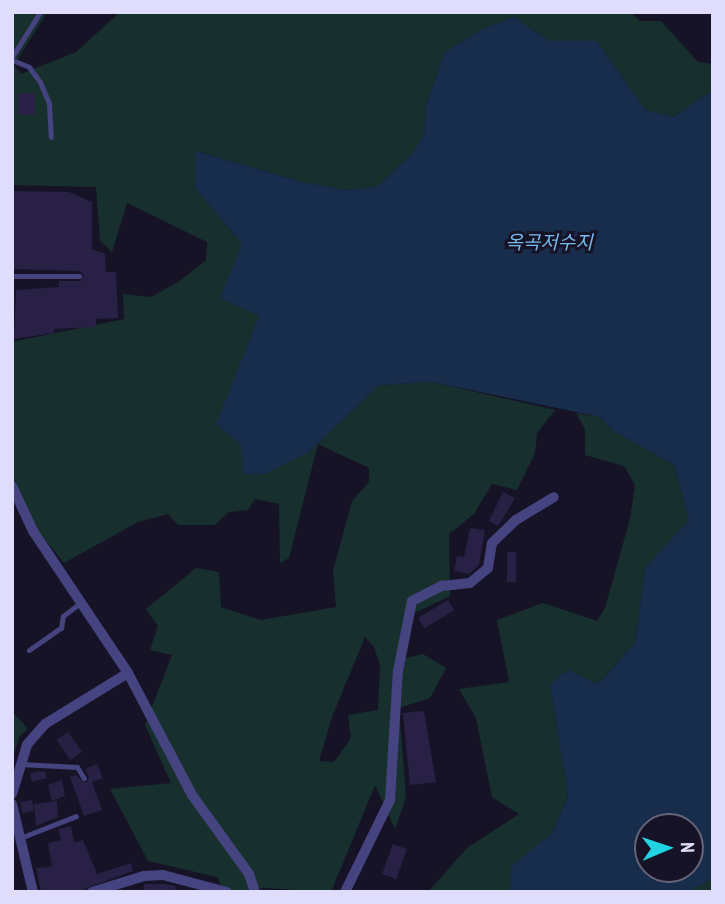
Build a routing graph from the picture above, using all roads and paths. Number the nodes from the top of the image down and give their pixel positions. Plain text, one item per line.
1 (40, 12) edge
2 (12, 58) edge
3 (51, 137) dead end
4 (12, 276) edge
5 (79, 276) dead end
6 (12, 486) edge
7 (554, 497) dead end
8 (80, 603) junction
9 (29, 650) dead end
10 (128, 673) junction
11 (21, 764) junction
12 (83, 778) dead end
13 (12, 794) edge
14 (12, 804) edge
15 (76, 816) dead end
16 (20, 838) junction
17 (33, 892) edge
18 (92, 892) edge
19 (227, 892) edge
20 (255, 892) edge
21 (345, 892) edge

1 - 2 lane
2 - 3 lane
4 - 5 lane
6 - 8 street
7 - 21 street
8 - 9 lane
8 - 10 street
10 - 11 street
10 - 20 street
11 - 12 lane
11 - 13 street
14 - 16 street
15 - 16 lane
16 - 17 street
18 - 19 street

